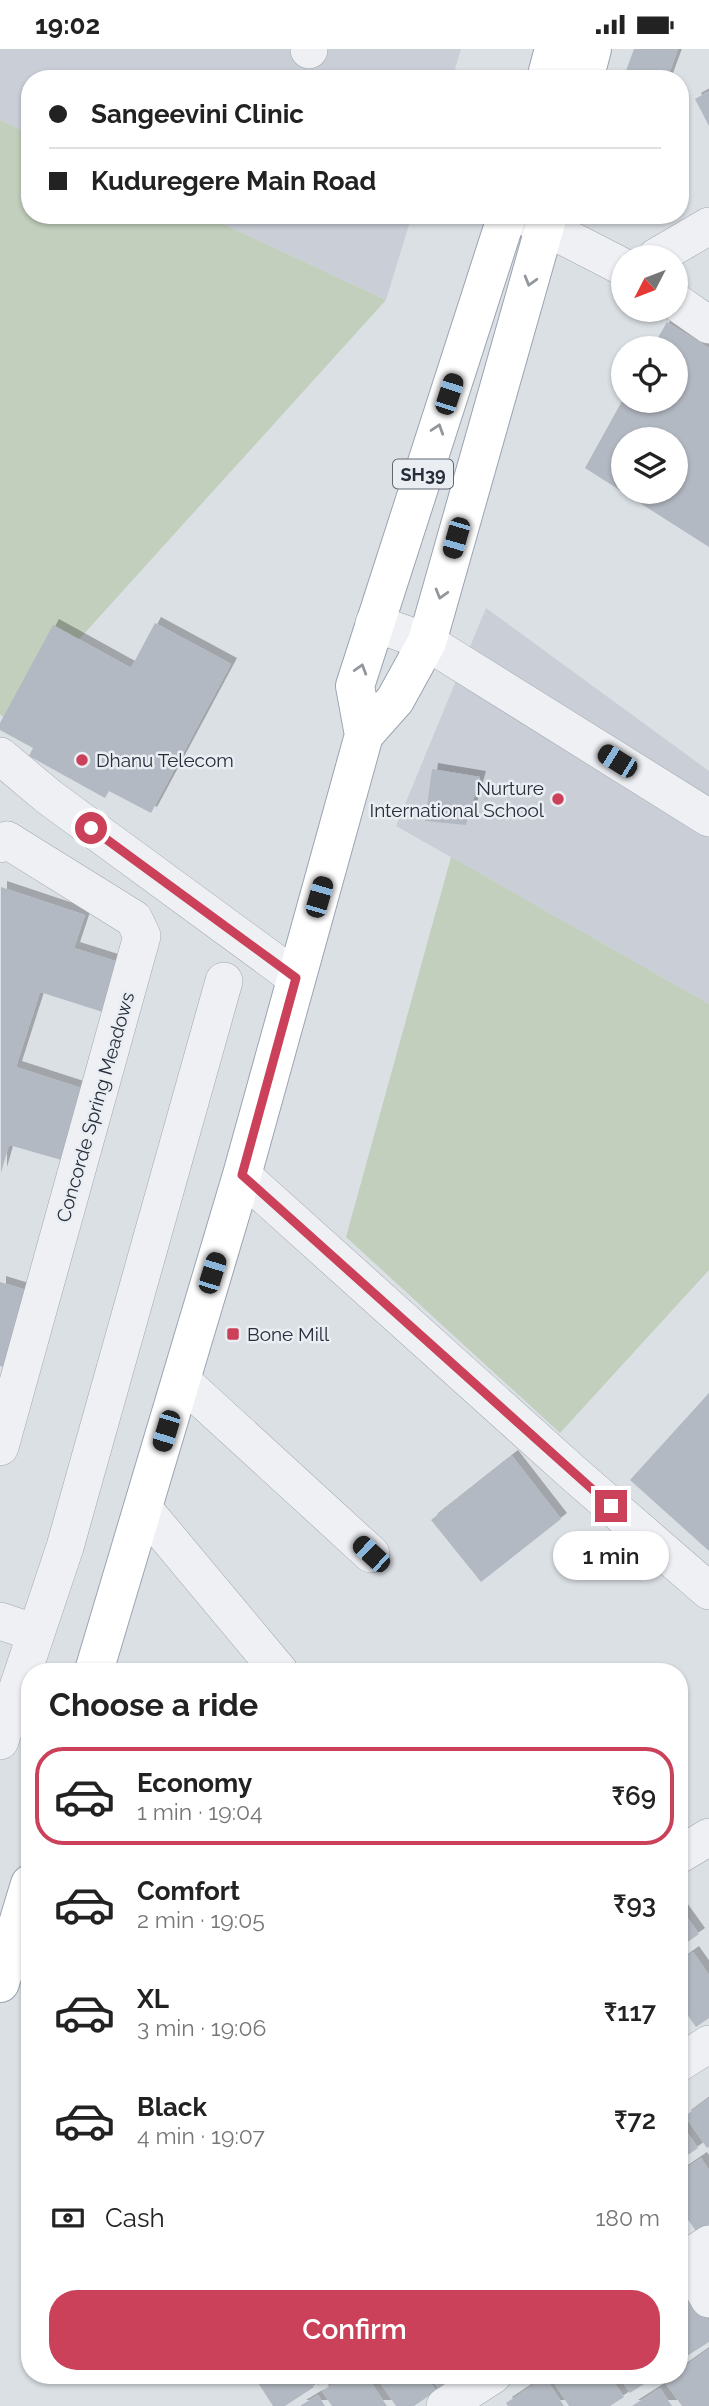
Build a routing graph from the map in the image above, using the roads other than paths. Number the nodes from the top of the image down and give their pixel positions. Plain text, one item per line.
1 (554, 49) edge
2 (592, 49) edge
3 (548, 70) edge
4 (586, 70) edge
5 (504, 224) edge
6 (537, 224) edge
7 (547, 224) edge
8 (709, 226) edge
9 (677, 245) edge
10 (611, 260) edge
11 (688, 310) edge
12 (709, 325) edge
13 (374, 623) junction
14 (427, 642) junction
15 (364, 735) junction
16 (0, 756) edge
17 (709, 818) edge
18 (0, 844) edge
19 (296, 978) junction
20 (224, 981) dead end
21 (242, 1175) junction
22 (181, 1380) junction
23 (0, 1447) edge
24 (143, 1507) junction
25 (371, 1554) dead end
26 (709, 1591) edge
27 (0, 1621) edge
28 (36, 1633) junction
29 (23, 1663) edge
30 (96, 1663) edge
31 (272, 1663) edge
32 (21, 1667) edge
33 (6, 1701) edge
34 (0, 1741) edge
35 (709, 1837) edge
36 (688, 1850) edge
37 (21, 1914) edge
38 (0, 1983) edge
39 (709, 2044) edge
40 (688, 2057) edge
41 (688, 2254) edge
42 (709, 2299) edge
43 (479, 2384) edge
44 (445, 2406) edge

1 - 3 main road
2 - 4 main road
13 -> 5 main road, SH39
6 -> 14 main road
7 - 10 street
8 - 9 street
11 - 12 street
13 - 14 street
15 -> 13 main road, SH39
14 - 15 main road
14 - 17 street
15 - 19 main road, SH39
16 - 19 street
18 - 23 street, Concorde Spring Meadows
19 - 21 main road, SH39
20 - 28 street
21 - 22 main road, SH39
21 - 26 street
22 - 24 main road, SH39
22 - 25 street
24 - 30 main road, SH39
24 - 31 street
27 - 28 street
28 - 29 street
32 - 33 street
33 - 34 street
35 - 36 street
37 - 38 main road
39 - 40 street
41 - 42 street
43 - 44 street

